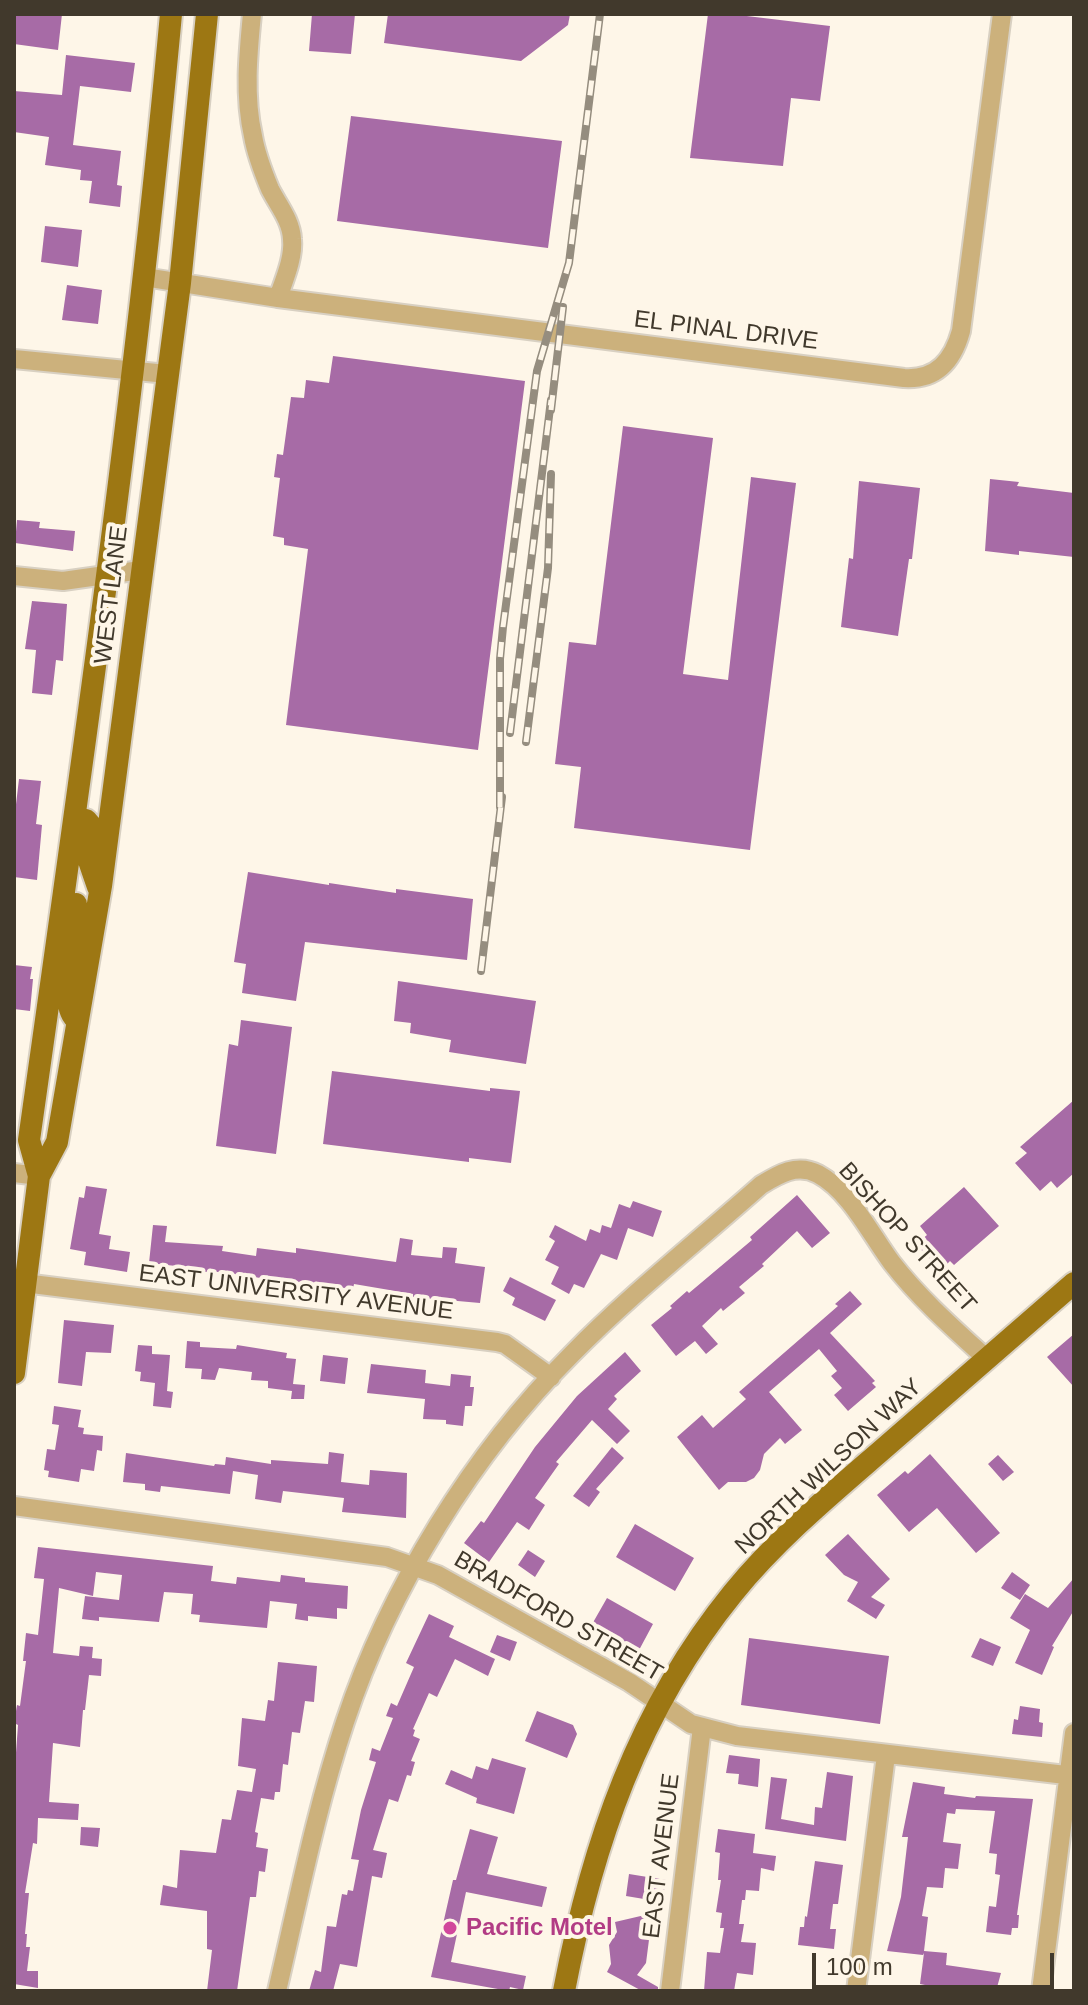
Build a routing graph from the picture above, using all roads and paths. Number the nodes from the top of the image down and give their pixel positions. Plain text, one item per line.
1 (171, 14) edge
2 (207, 14) edge
3 (252, 14) edge
4 (1002, 14) edge
5 (144, 277) junction
6 (180, 283) junction
7 (278, 298) junction
8 (14, 359) edge
9 (132, 371) junction
10 (167, 374) junction
11 (141, 570) junction
12 (14, 576) edge
13 (108, 576) junction
14 (75, 818) junction
15 (68, 864) junction
16 (100, 891) junction
17 (78, 1020) junction
18 (14, 1173) edge
19 (39, 1176) junction
20 (24, 1283) junction
21 (1074, 1283) edge
22 (987, 1359) junction
23 (14, 1373) edge
24 (551, 1377) junction
25 (14, 1506) edge
26 (415, 1567) junction
27 (660, 1703) junction
28 (702, 1727) junction
29 (1074, 1733) edge
30 (886, 1755) junction
31 (1071, 1776) edge
32 (277, 1991) edge
33 (564, 1991) edge
34 (670, 1991) edge
35 (856, 1991) edge
36 (1041, 1991) edge

1 - 5 main road, WEST LANE
2 - 6 main road, WEST LANE
3 - 7 street
4 - 7 street, EL PINAL DRIVE
5 - 6 street, EL PINAL DRIVE
5 - 9 main road, WEST LANE
6 - 7 street, EL PINAL DRIVE
6 - 10 main road, WEST LANE
8 - 9 street
9 - 10 street
9 - 13 main road, WEST LANE
10 - 11 main road, WEST LANE
11 - 13 street
11 - 16 main road, WEST LANE
12 - 13 street
13 - 14 main road, WEST LANE
14 - 15 main road, WEST LANE
14 - 16 main road
15 - 17 main road
15 - 19 main road, WEST LANE
16 - 17 main road, WEST LANE
17 - 19 main road, WEST LANE
18 - 19 street
19 - 20 main road, WEST LANE
20 - 23 main road, WEST LANE
20 - 24 street, EAST UNIVERSITY AVENUE
21 - 22 main road, NORTH WILSON WAY
22 - 24 street, BISHOP STREET
22 - 27 main road, NORTH WILSON WAY
24 - 26 street
25 - 26 street, BRADFORD STREET
26 - 27 street, BRADFORD STREET
26 - 32 street
27 - 28 street, BRADFORD STREET
27 - 33 main road, NORTH WILSON WAY
28 - 30 street, BRADFORD STREET
28 - 34 street, EAST AVENUE
29 - 31 street
30 - 31 street, BRADFORD STREET
30 - 35 street
31 - 36 street

